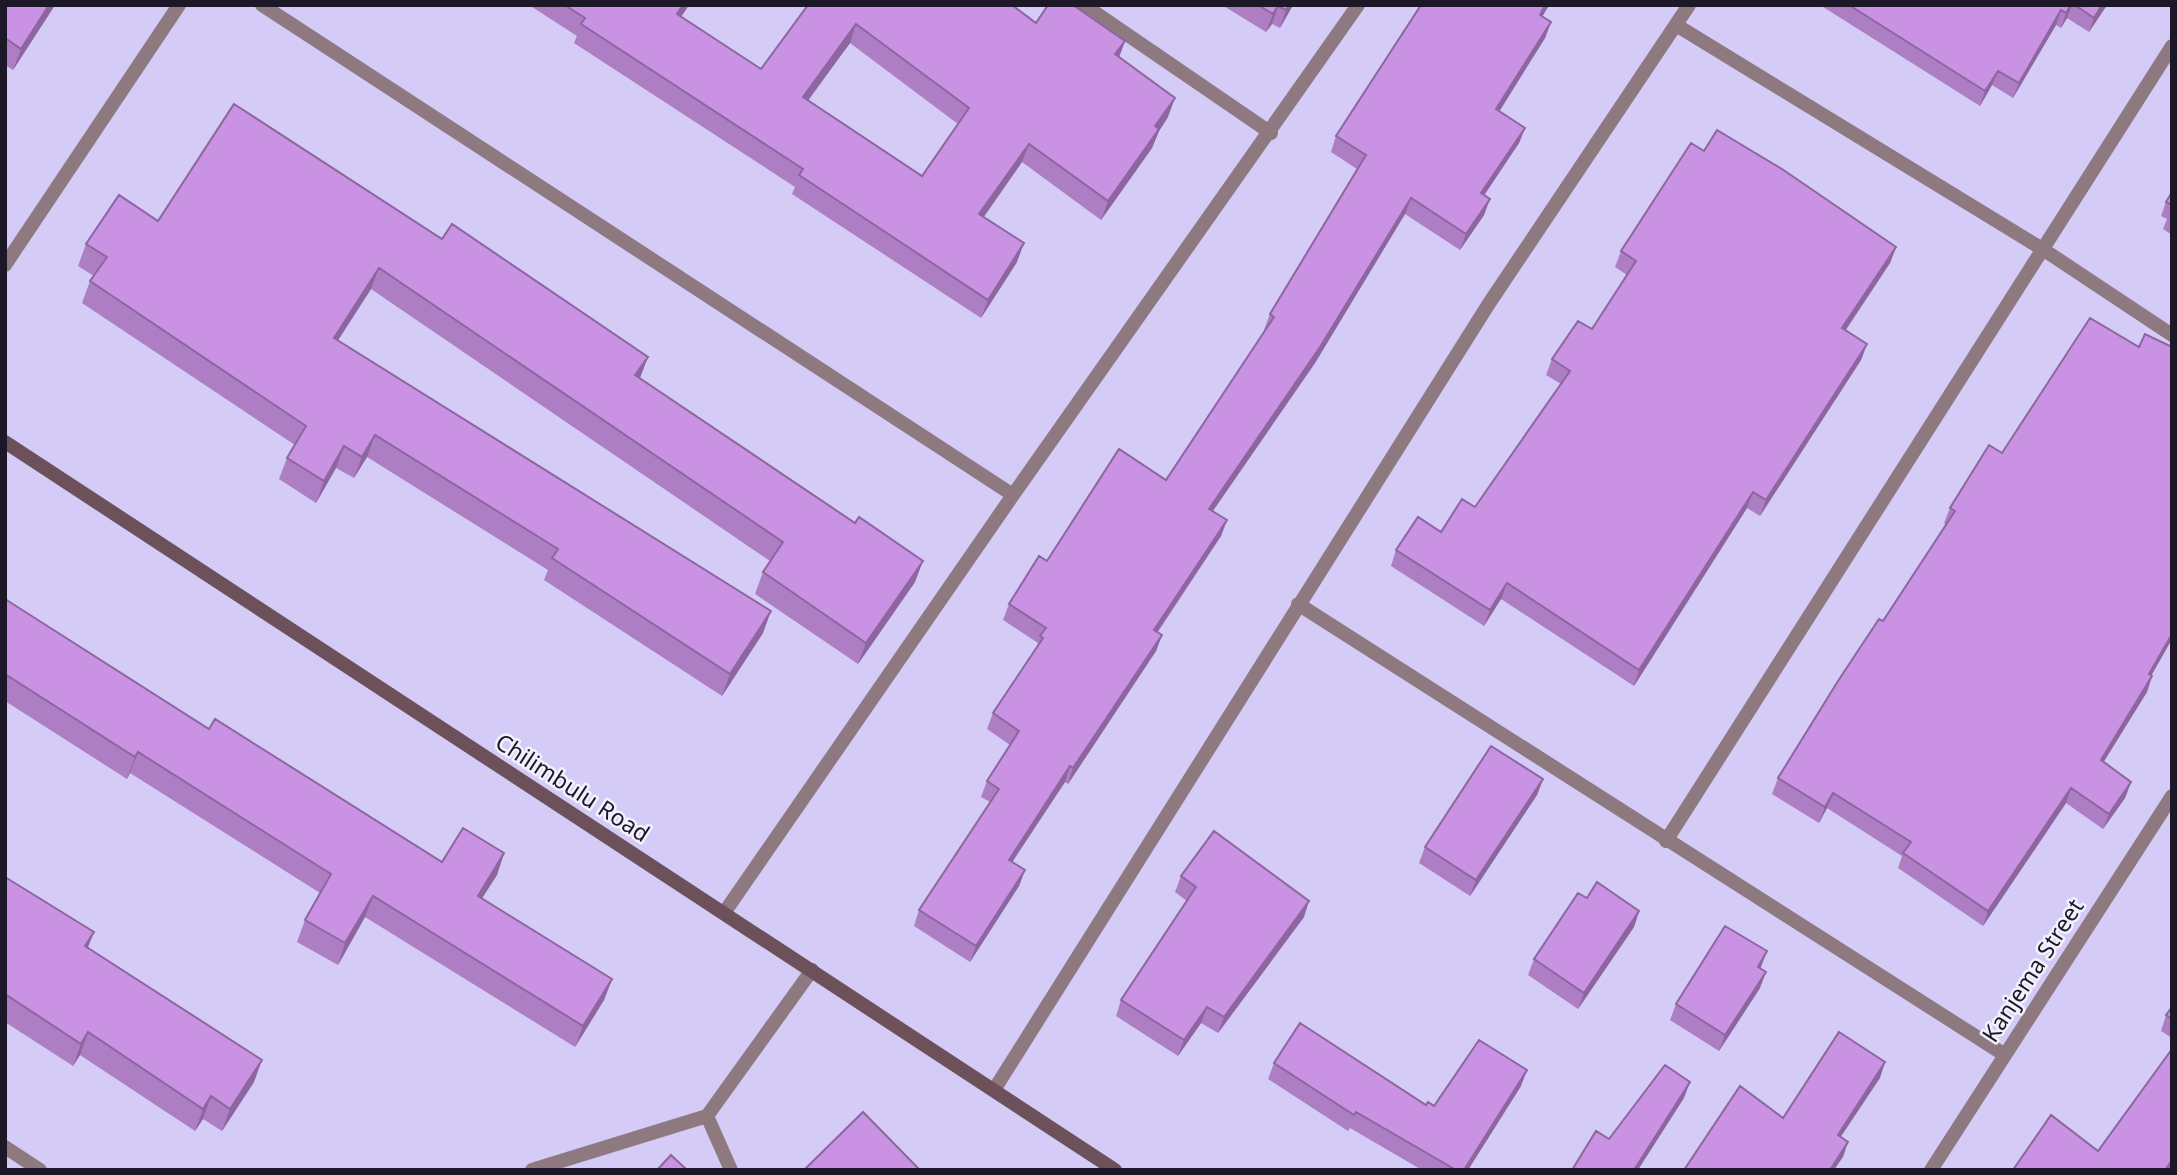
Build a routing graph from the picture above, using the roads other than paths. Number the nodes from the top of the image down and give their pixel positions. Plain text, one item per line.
1 (179, 5) edge
2 (262, 5) edge
3 (1084, 5) edge
4 (1359, 5) edge
5 (1689, 5) edge
6 (1676, 24) junction
7 (2172, 46) edge
8 (1271, 133) junction
9 (2044, 250) junction
10 (5, 265) edge
11 (2172, 334) edge
12 (5, 442) edge
13 (1013, 495) junction
14 (1298, 604) junction
15 (2172, 796) edge
16 (1666, 841) junction
17 (724, 913) junction
18 (812, 970) junction
19 (2005, 1055) junction
20 (994, 1090) junction
21 (707, 1116) junction
22 (5, 1147) edge
23 (40, 1170) edge
24 (532, 1170) edge
25 (731, 1170) edge
26 (1115, 1170) edge
27 (1931, 1170) edge

1 - 10 street
2 - 13 street
3 - 8 street
4 - 8 street
5 - 6 street
6 - 9 street
6 - 14 street
7 - 9 street
8 - 13 street
9 - 11 street
9 - 16 street
12 - 17 main road, Chilimbulu Road
13 - 17 street
14 - 16 street
14 - 20 street
15 - 19 street, Kanjema Street
16 - 19 street
17 - 18 main road, Chilimbulu Road
18 - 20 main road, Chilimbulu Road
18 - 21 street
19 - 27 street, Kanjema Street
20 - 26 main road, Chilimbulu Road
21 - 24 street
21 - 25 street
22 - 23 street

